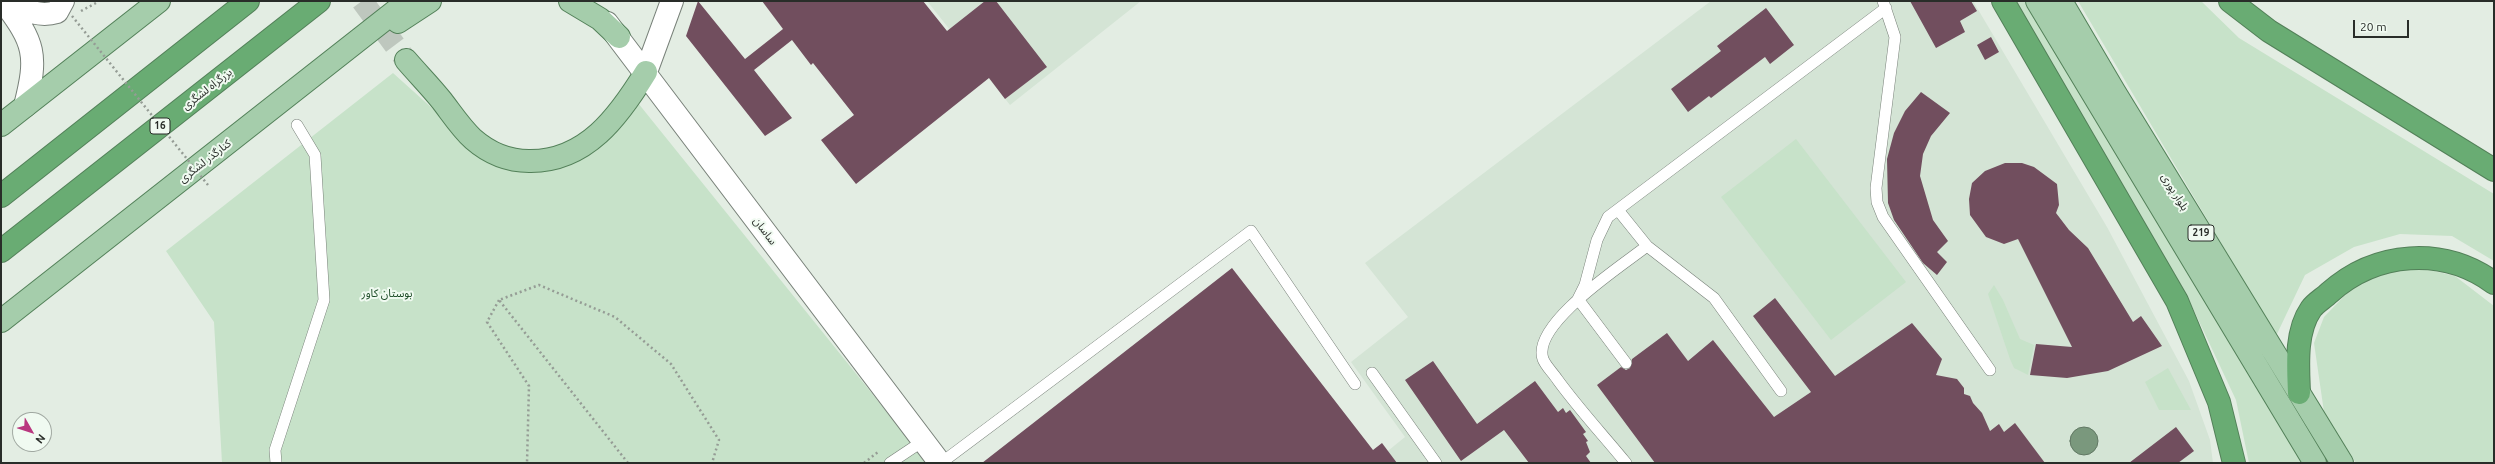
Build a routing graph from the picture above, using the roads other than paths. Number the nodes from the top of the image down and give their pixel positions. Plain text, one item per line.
1 (5, 1) edge
2 (159, 1) edge
3 (248, 1) edge
4 (319, 1) edge
5 (408, 1) edge
6 (430, 1) edge
7 (570, 1) edge
8 (588, 1) edge
9 (672, 1) edge
10 (2003, 1) edge
11 (2037, 1) edge
12 (2061, 1) edge
13 (2230, 1) edge
14 (1885, 5) edge
15 (67, 9) edge
16 (373, 29) junction
17 (619, 36) junction
18 (406, 60) tunnel mouth
19 (646, 72) junction
20 (25, 106) junction
21 (297, 125) dead end
22 (1, 126) edge
23 (2494, 170) edge
24 (1, 196) edge
25 (1618, 210) junction
26 (1647, 246) junction
27 (1, 251) edge
28 (2494, 283) edge
29 (1578, 299) junction
30 (1, 321) edge
31 (1626, 363) dead end
32 (1990, 370) dead end
33 (1372, 373) dead end
34 (1355, 384) dead end
35 (1781, 391) dead end
36 (2299, 393) junction
37 (923, 441) junction
38 (276, 463) edge
39 (890, 463) edge
40 (941, 463) edge
41 (1436, 463) edge
42 (1626, 463) edge
43 (2234, 463) edge
44 (2315, 463) edge
45 (2342, 463) edge

1 - 15 street
1 - 20 street
2 - 20 main road
3 - 24 highway
4 - 27 highway, بزرگراه لشگری / 16
5 - 16 main road, کنارگذر لشگری
6 - 16 main road
7 - 17 main road
8 - 17 street, ساسان
9 - 19 street
10 - 43 highway
11 - 44 main road, بلوار پوری / 219
12 - 36 main road, بلوار پوری / 219
13 - 23 highway
14 - 25 lane
14 - 32 lane
16 - 30 main road, کنارگذر لشگری
17 - 19 street, ساسان
18 - 19 main road
19 - 37 street, ساسان
20 - 22 main road
21 - 38 lane
25 - 26 lane
25 - 29 lane
26 - 29 lane
26 - 35 lane
28 - 36 highway
29 - 31 lane
29 - 42 lane
33 - 41 lane
34 - 40 lane
36 - 45 main road, بلوار پوری / 219
37 - 39 lane
37 - 40 street, ساسان

